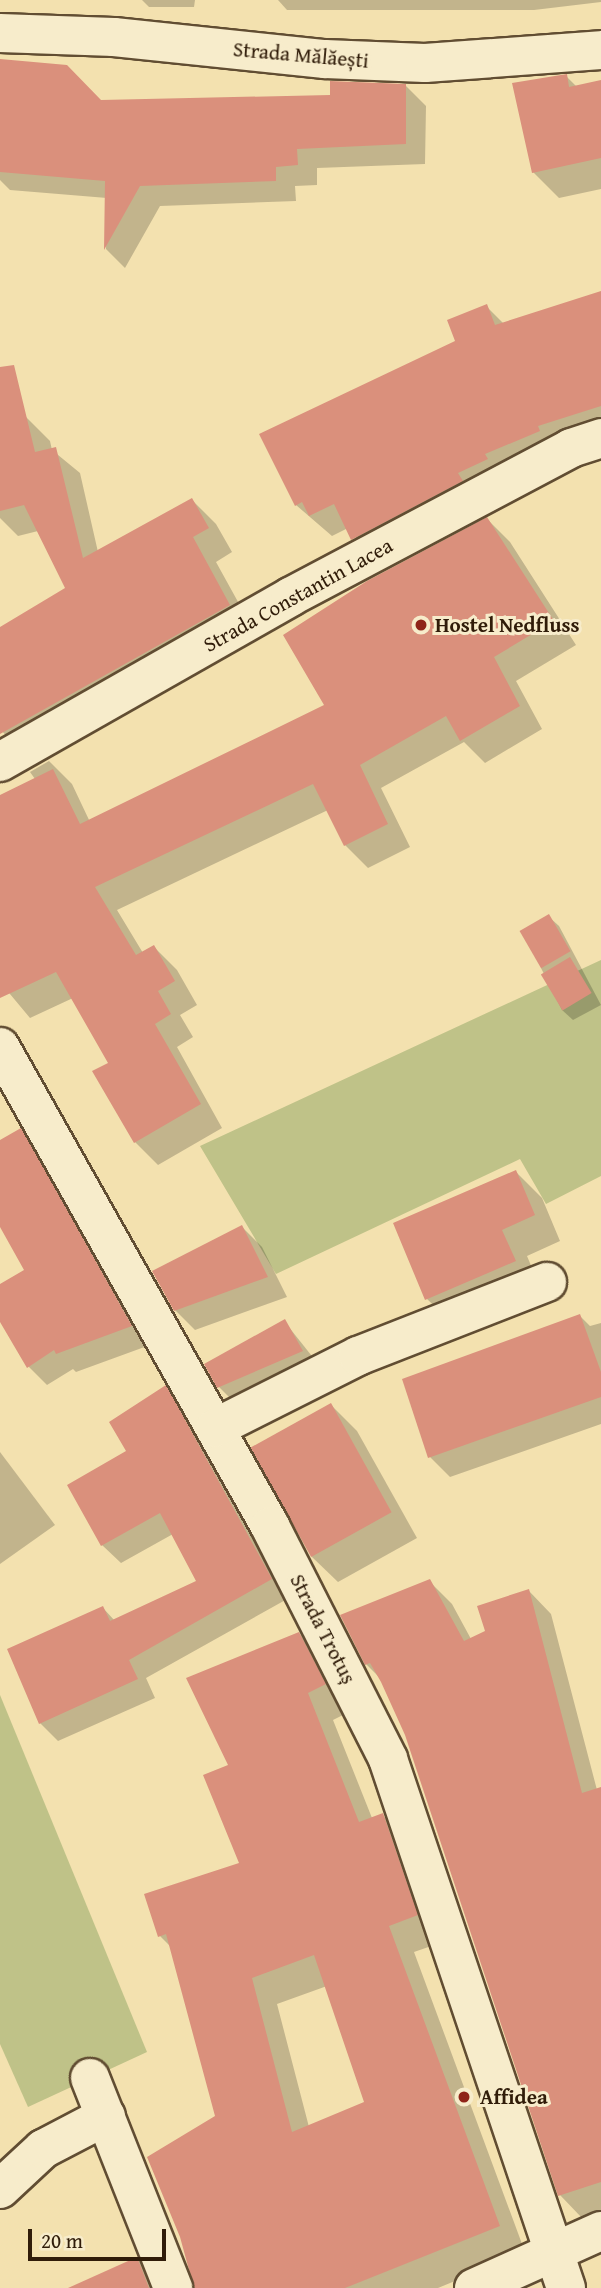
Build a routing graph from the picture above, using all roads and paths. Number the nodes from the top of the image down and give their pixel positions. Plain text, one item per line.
1 (0, 33) edge
2 (601, 50) edge
3 (601, 438) edge
4 (0, 762) edge
5 (0, 1047) edge
6 (547, 1282) dead end
7 (215, 1428) junction
8 (90, 2078) dead end
9 (106, 2116) junction
10 (0, 2189) edge
11 (601, 2231) edge
12 (556, 2251) junction
13 (173, 2288) edge
14 (474, 2288) edge
15 (566, 2288) edge

1 - 2 street, Strada Mălăești
3 - 4 street, Strada Constantin Lacea
5 - 7 street, Strada Trotuș
6 - 7 street
7 - 12 street, Strada Trotuș
8 - 9 street
9 - 10 street
9 - 13 street
11 - 12 street
12 - 14 street
12 - 15 street, Strada Trotuș

